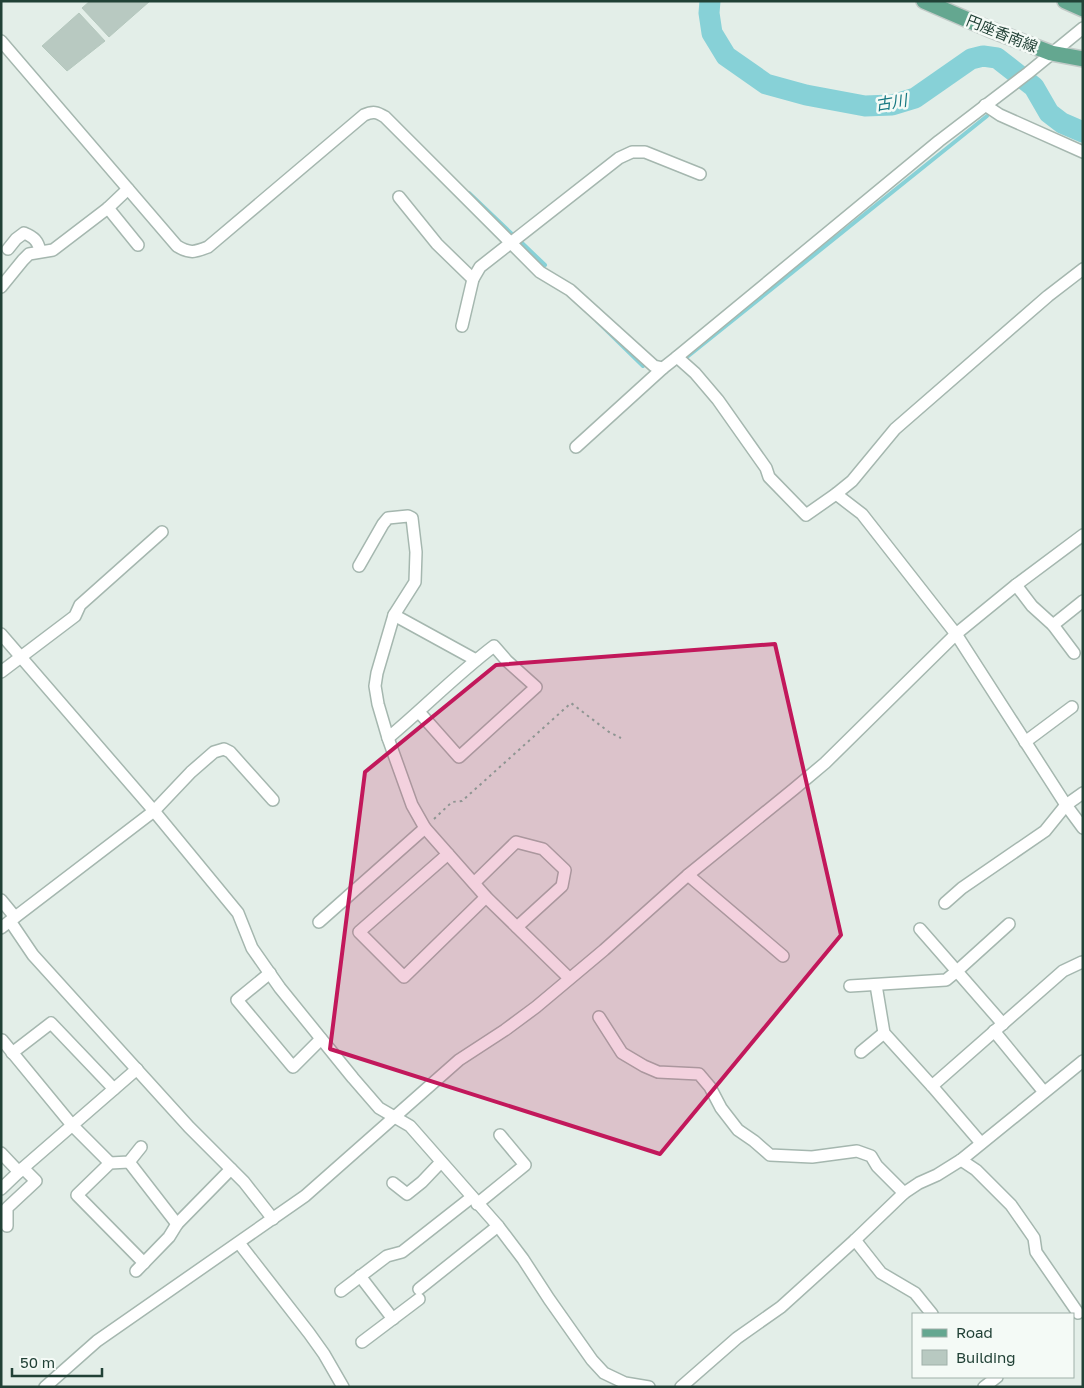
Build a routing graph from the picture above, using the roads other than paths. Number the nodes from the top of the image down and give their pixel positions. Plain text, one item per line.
1 (924, 1) edge
2 (1065, 1) edge
3 (1083, 9) edge
4 (1083, 28) edge
5 (1, 41) edge
6 (1052, 53) junction
7 (1083, 59) edge
8 (985, 105) junction
9 (1083, 152) edge
10 (700, 174) dead end
11 (128, 189) junction
12 (399, 198) dead end
13 (108, 208) junction
14 (510, 242) junction
15 (138, 245) dead end
16 (8, 249) dead end
17 (40, 252) junction
18 (1083, 269) edge
19 (473, 279) junction
20 (1, 287) edge
21 (462, 326) dead end
22 (677, 357) junction
23 (663, 368) junction
24 (576, 447) dead end
25 (836, 494) junction
26 (162, 532) dead end
27 (1083, 536) edge
28 (359, 566) dead end
29 (1016, 585) junction
30 (1083, 601) edge
31 (394, 615) junction
32 (1053, 625) junction
33 (1, 634) edge
34 (956, 634) junction
35 (1074, 654) dead end
36 (21, 657) junction
37 (476, 660) junction
38 (1, 672) edge
39 (1072, 708) dead end
40 (419, 712) junction
41 (388, 738) junction
42 (1025, 742) junction
43 (1083, 793) edge
44 (274, 800) dead end
45 (1066, 806) junction
46 (154, 811) junction
47 (425, 828) junction
48 (1083, 828) edge
49 (448, 854) junction
50 (688, 875) junction
51 (474, 883) junction
52 (486, 897) junction
53 (1, 900) edge
54 (945, 903) dead end
55 (9, 922) edge
56 (319, 922) dead end
57 (1009, 924) dead end
58 (517, 927) junction
59 (920, 929) dead end
60 (783, 956) dead end
61 (1083, 963) edge
62 (957, 971) junction
63 (270, 973) junction
64 (569, 978) junction
65 (876, 985) junction
66 (850, 986) dead end
67 (599, 1017) dead end
68 (1003, 1024) junction
69 (994, 1032) junction
70 (884, 1033) junction
71 (322, 1039) junction
72 (2, 1040) edge
73 (861, 1052) dead end
74 (12, 1053) junction
75 (1083, 1061) edge
76 (137, 1069) junction
77 (932, 1086) junction
78 (114, 1089) junction
79 (1044, 1092) junction
80 (394, 1117) junction
81 (72, 1125) junction
82 (500, 1135) dead end
83 (981, 1143) junction
84 (141, 1147) dead end
85 (1, 1153) edge
86 (960, 1160) junction
87 (129, 1162) junction
88 (441, 1162) junction
89 (110, 1163) junction
90 (231, 1169) junction
91 (21, 1170) junction
92 (393, 1182) dead end
93 (1, 1189) edge
94 (904, 1193) junction
95 (474, 1200) junction
96 (4, 1206) edge
97 (273, 1219) junction
98 (177, 1224) junction
99 (7, 1226) dead end
100 (498, 1226) junction
101 (855, 1240) junction
102 (239, 1243) junction
103 (360, 1276) junction
104 (340, 1291) dead end
105 (931, 1313) edge
106 (1078, 1313) edge
107 (393, 1319) junction
108 (362, 1342) dead end
109 (45, 1387) edge
110 (343, 1387) edge
111 (649, 1387) edge
112 (681, 1387) edge

1 - 6 main road, 円座香南線
2 - 3 main road
4 - 6 street
5 - 11 street
6 - 7 main road, 円座香南線
6 - 8 street
8 - 9 street
8 - 22 street
10 - 14 street
11 - 13 street
11 - 14 street
12 - 19 street
13 - 15 street
13 - 17 street
14 - 19 street
14 - 23 street
16 - 17 street
17 - 20 street
18 - 25 street
19 - 21 street
22 - 23 street
22 - 25 street
23 - 24 street
25 - 34 street
26 - 36 street
27 - 29 street
28 - 31 street
29 - 32 street
29 - 34 street
30 - 32 street
31 - 37 street
31 - 41 street
32 - 35 street
33 - 36 street
34 - 42 street
34 - 50 street
36 - 38 street
36 - 46 street
37 - 40 street
37 - 40 street
39 - 42 street
40 - 41 street
41 - 47 street
42 - 45 street
43 - 45 street
44 - 46 street
45 - 48 street
45 - 54 street
46 - 55 street
46 - 63 street
47 - 49 street
47 - 56 street
49 - 51 street
49 - 52 street
50 - 60 street
50 - 64 street
51 - 52 street
51 - 58 street
52 - 58 street
53 - 55 street
55 - 76 street
57 - 62 street
58 - 64 street
59 - 62 street
61 - 68 street
62 - 65 street
62 - 68 street
63 - 71 street
63 - 71 street
64 - 80 street
65 - 66 street
65 - 70 street
67 - 94 street
68 - 69 street
69 - 77 street
69 - 79 street
70 - 73 street
70 - 77 street
71 - 80 street
72 - 74 street
74 - 78 street
74 - 81 street
75 - 79 street
76 - 78 street
76 - 90 street
77 - 83 street
78 - 81 street
79 - 83 street
80 - 88 street
80 - 97 street
81 - 89 street
81 - 91 street
82 - 95 street
83 - 86 street
84 - 87 street
85 - 91 street
86 - 94 street
86 - 106 street
87 - 89 street
87 - 98 street
88 - 92 street
88 - 95 street
89 - 98 street
90 - 97 street
90 - 98 street
91 - 93 street
91 - 96 street
94 - 101 street
95 - 100 street
95 - 103 street
96 - 99 street
97 - 102 street
100 - 107 street
100 - 111 street
101 - 105 street
101 - 112 street
102 - 109 street
102 - 110 street
103 - 104 street
103 - 107 street
107 - 108 street

